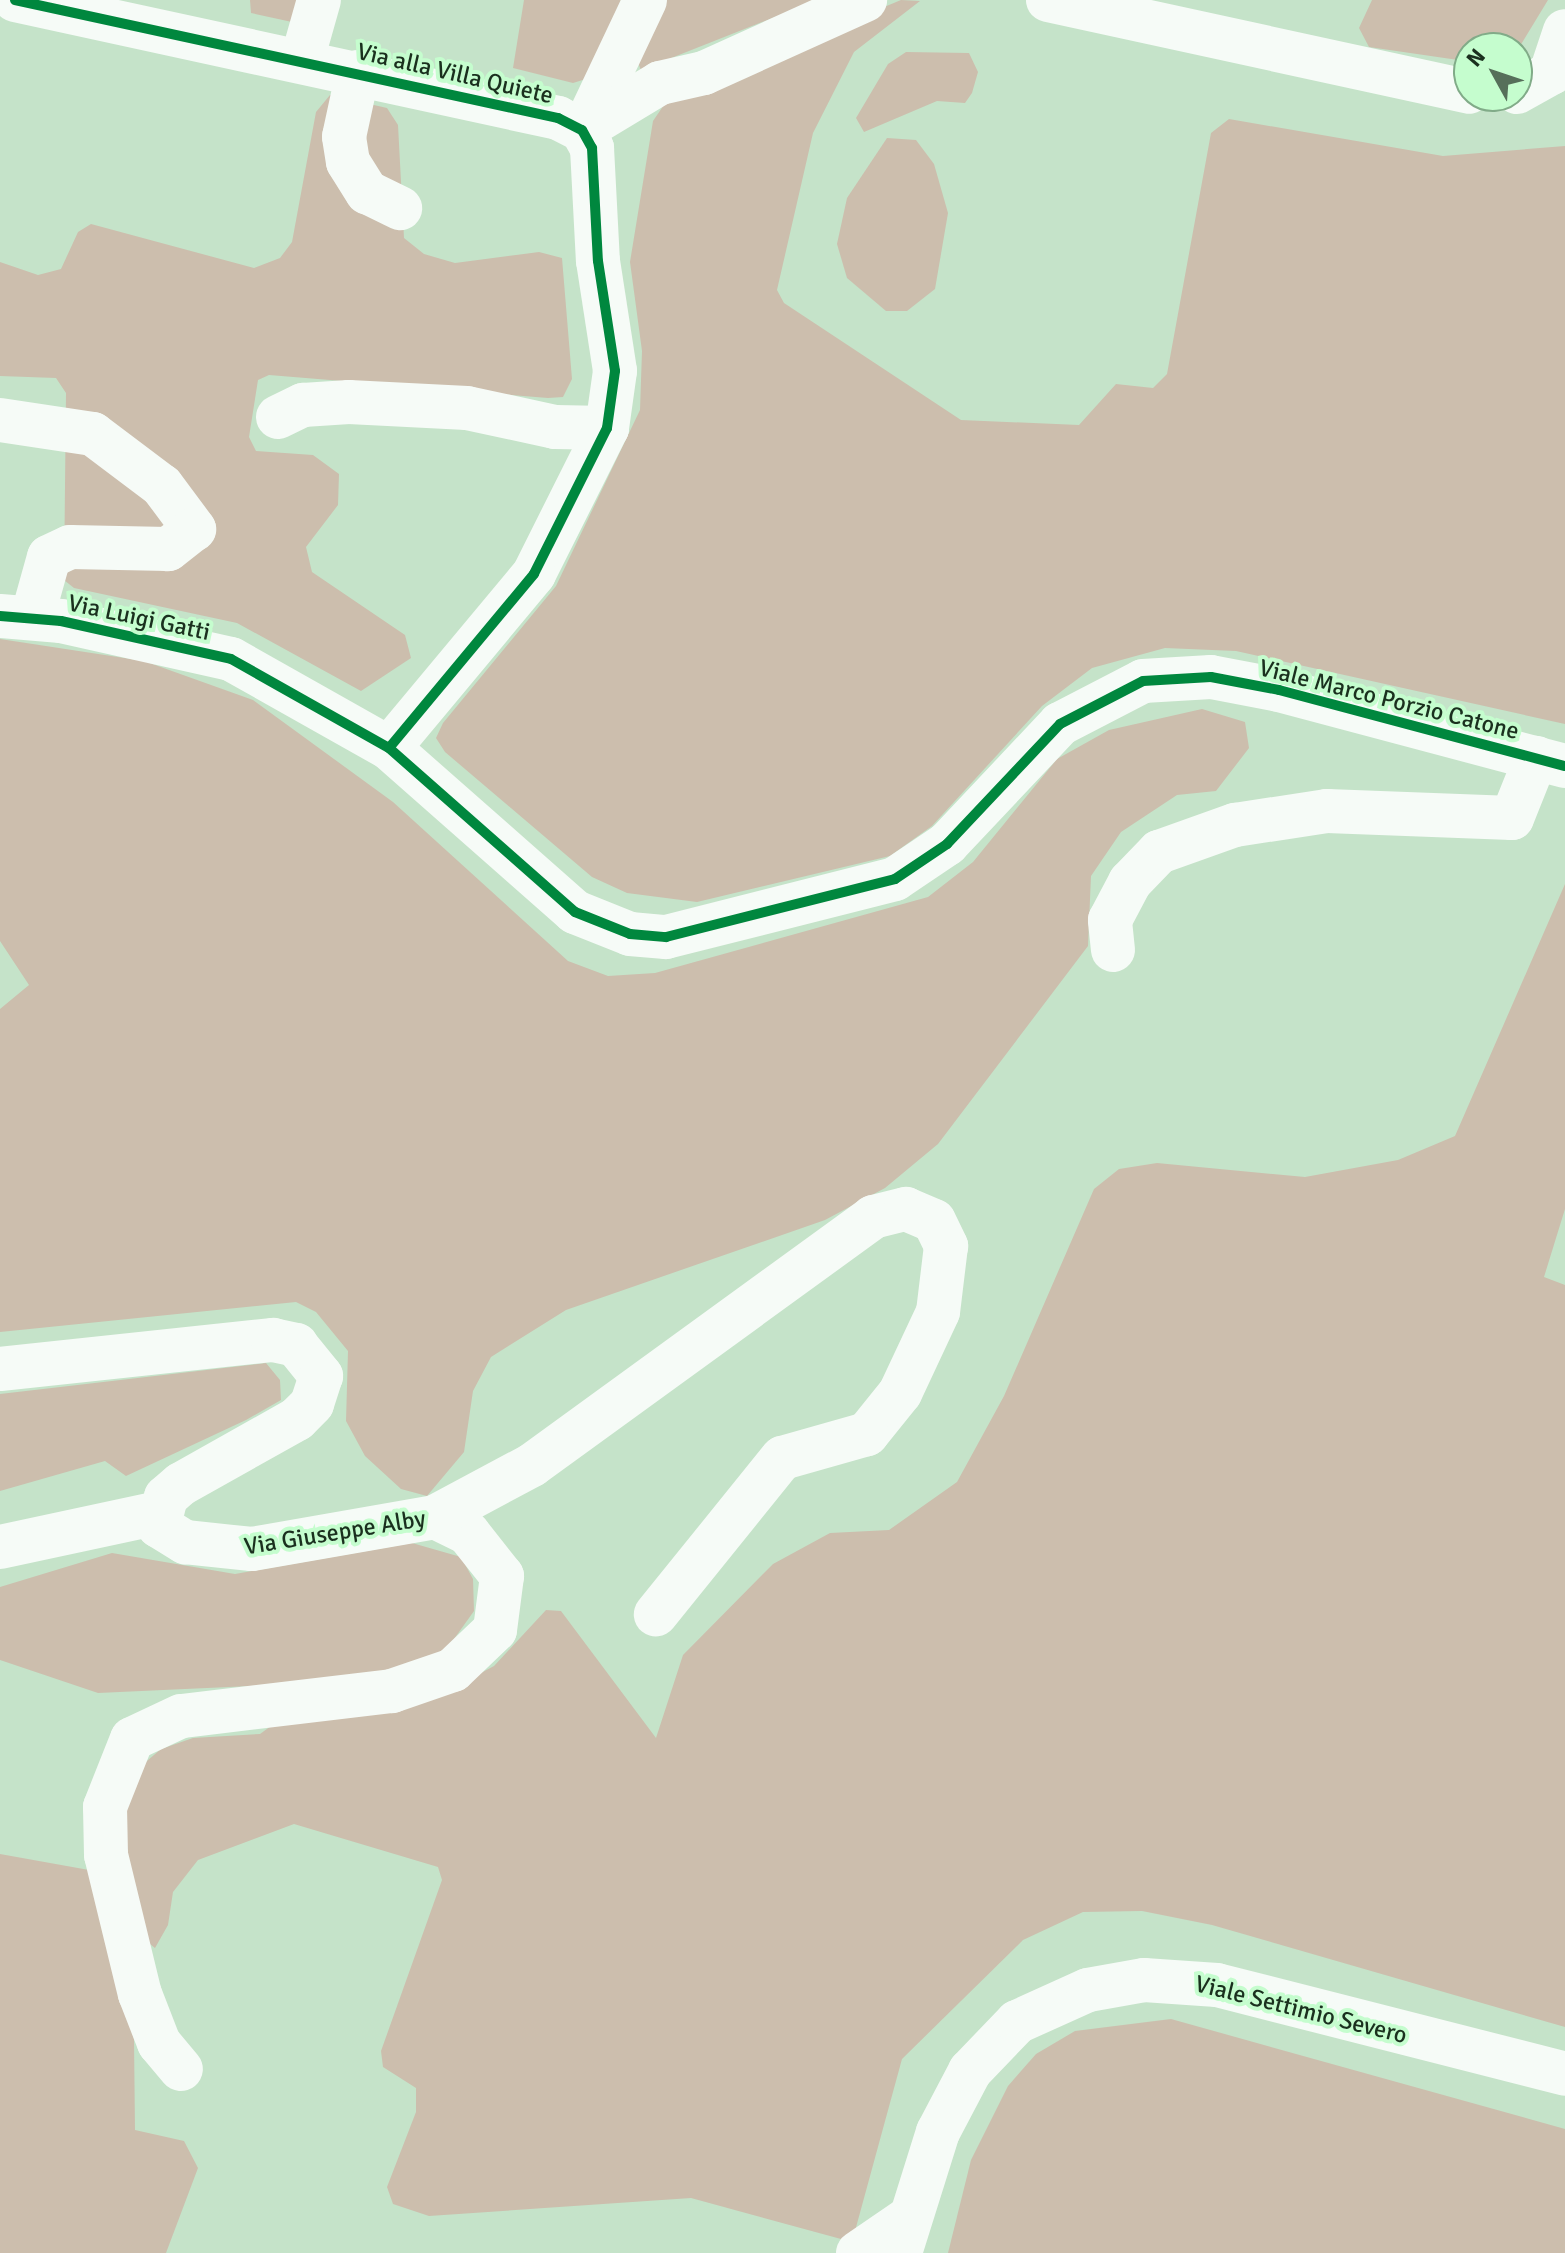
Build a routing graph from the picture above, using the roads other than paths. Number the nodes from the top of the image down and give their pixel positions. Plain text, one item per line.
1 (15, 0) edge
2 (319, 0) edge
3 (645, 0) edge
4 (865, 0) edge
5 (1048, 0) edge
6 (1565, 31) edge
7 (302, 60) junction
8 (358, 72) junction
9 (1533, 83) edge
10 (1453, 89) edge
11 (582, 130) junction
12 (400, 208) dead end
13 (278, 417) dead end
14 (0, 420) edge
15 (607, 428) junction
16 (16, 617) edge
17 (389, 748) junction
18 (1550, 762) edge
19 (1113, 950) dead end
20 (0, 1369) edge
21 (158, 1513) junction
22 (435, 1517) junction
23 (0, 1547) edge
24 (656, 1614) dead end
25 (181, 2069) dead end
26 (1565, 2074) edge
27 (905, 2236) edge
28 (858, 2253) edge

1 - 7 street, Via alla Villa Quiete
2 - 7 street
3 - 11 street
4 - 11 street
5 - 10 street
6 - 9 street
7 - 8 street, Via alla Villa Quiete
8 - 11 street, Via alla Villa Quiete
8 - 12 street
11 - 15 street
13 - 15 street
14 - 16 street
15 - 17 street
16 - 17 street, Via Luigi Gatti
17 - 18 street, Viale Marco Porzio Catone
18 - 19 street
20 - 21 street
21 - 22 street, Via Giuseppe Alby
21 - 23 street
22 - 24 street
22 - 25 street, Via Giuseppe Alby
26 - 27 street, Viale Settimio Severo
27 - 28 street

